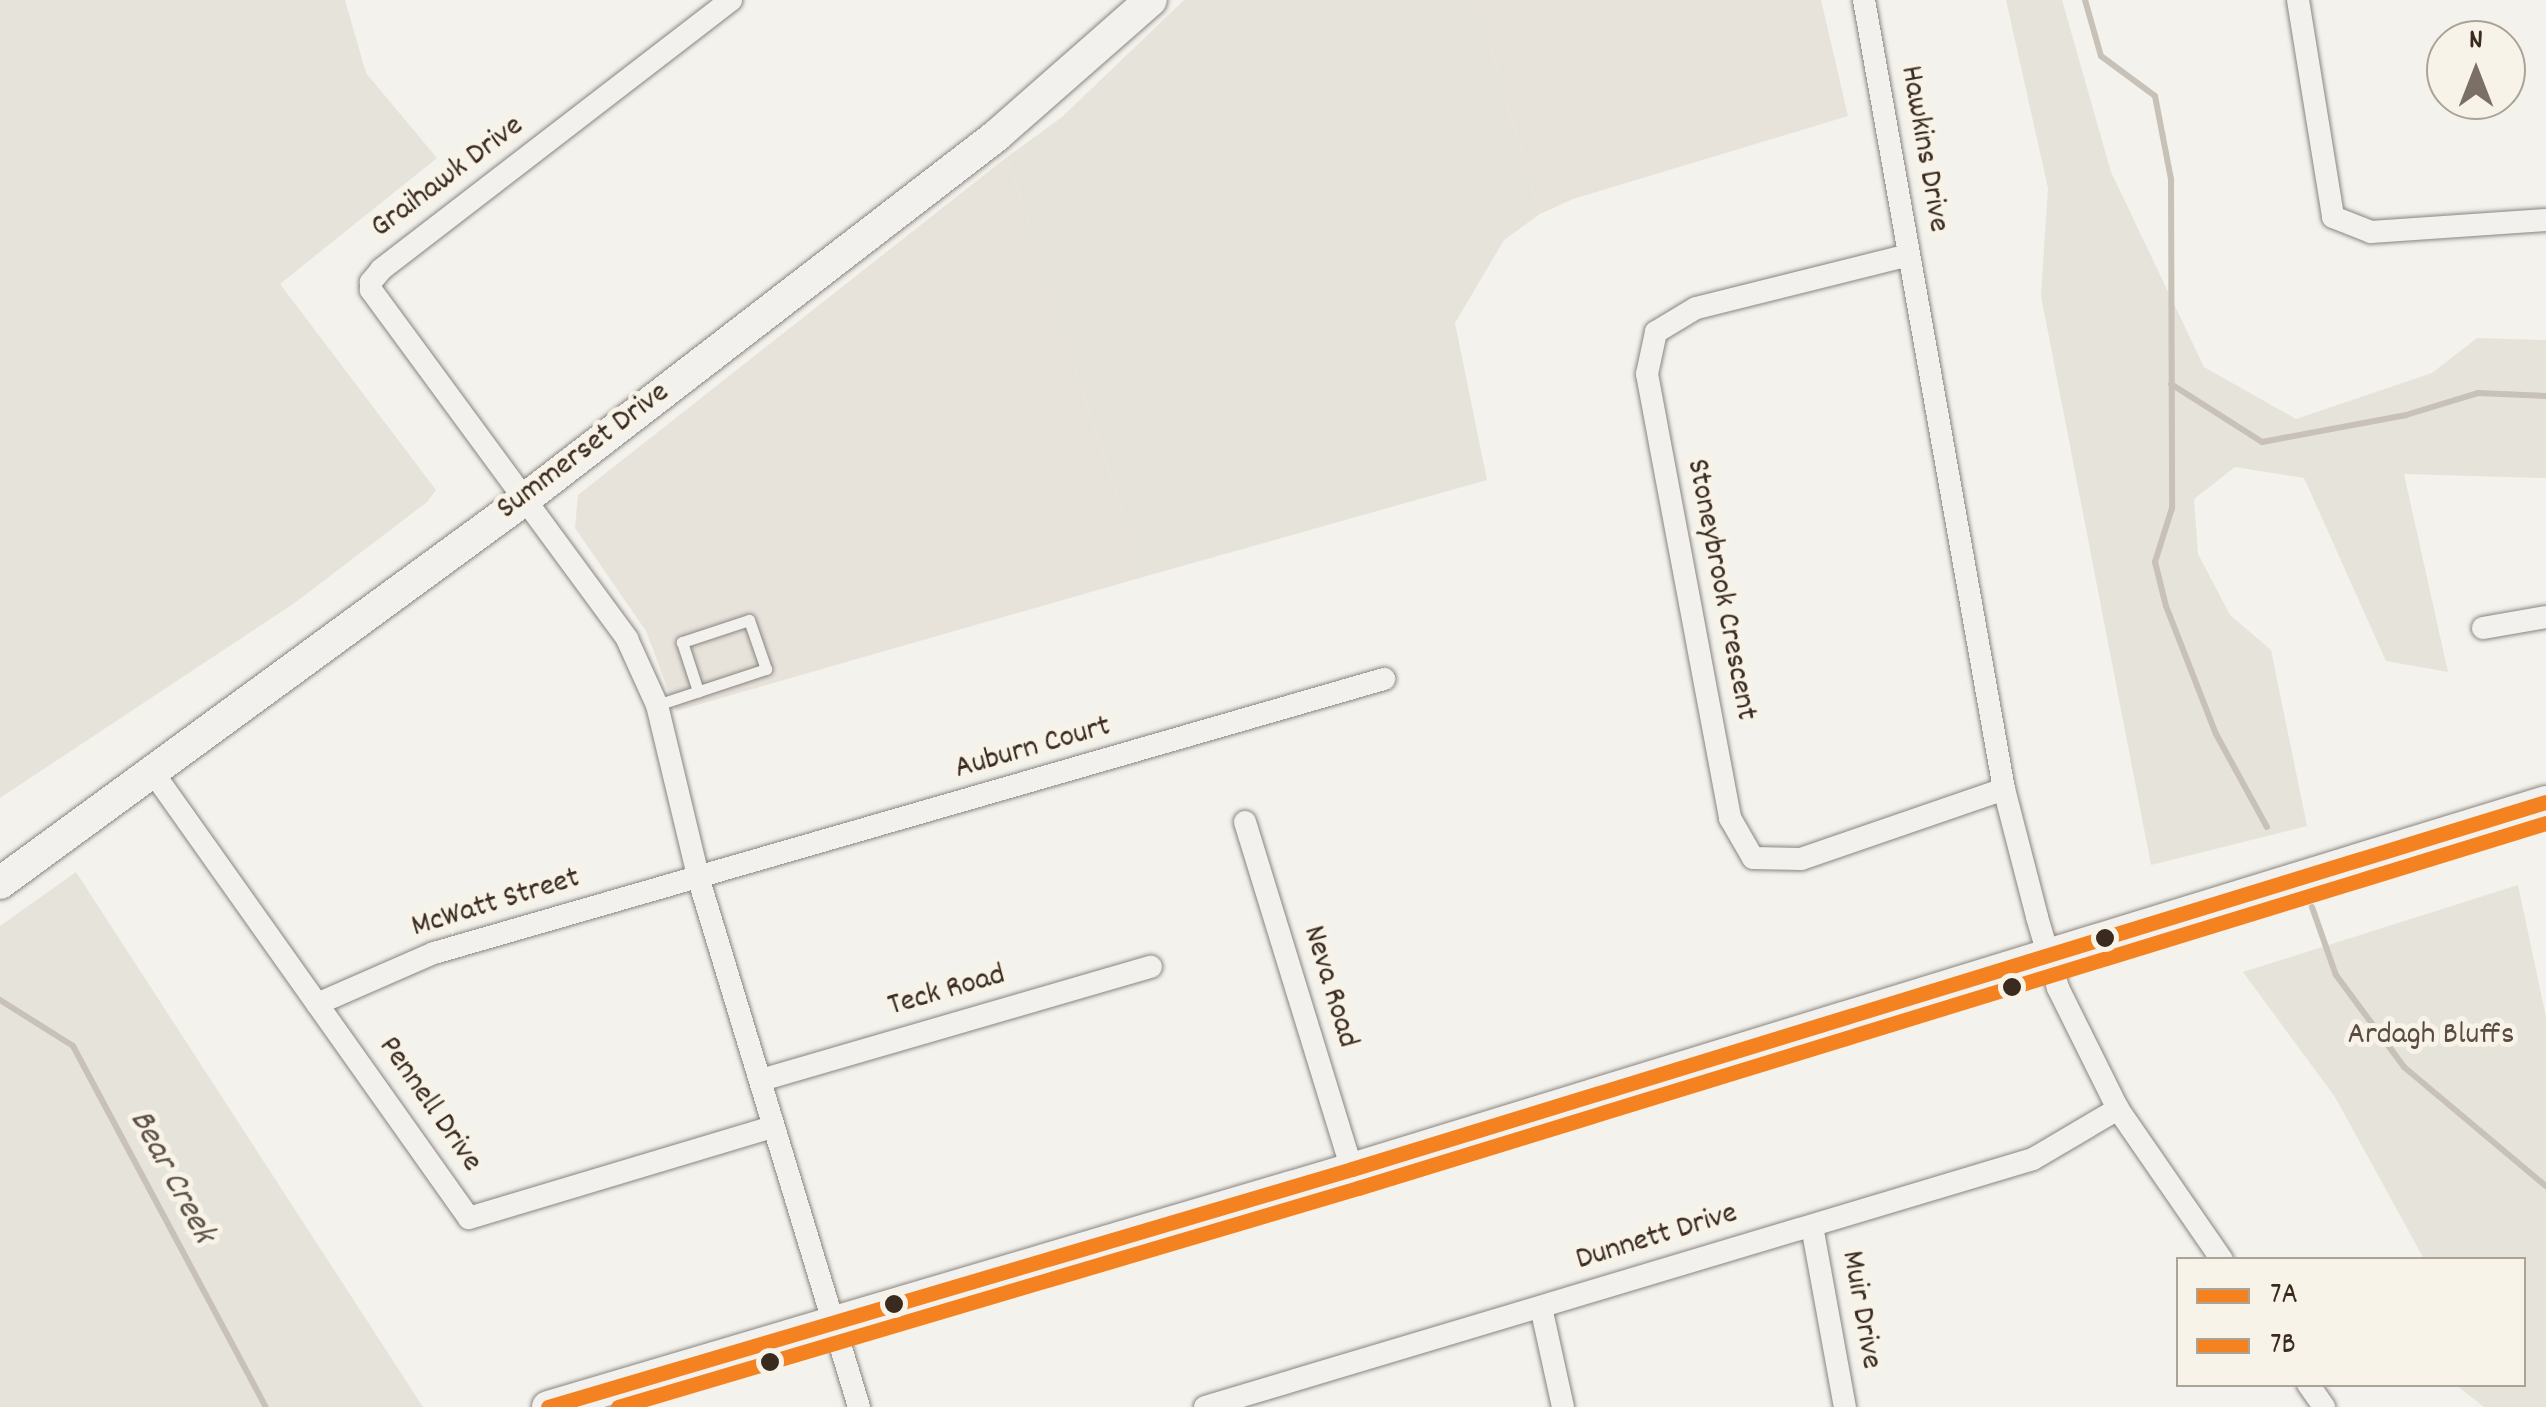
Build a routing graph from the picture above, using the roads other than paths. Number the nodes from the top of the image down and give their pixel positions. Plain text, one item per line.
1 (730, 0) edge
2 (1151, 0) edge
3 (1864, 0) edge
4 (2298, 0) edge
5 (2546, 220) edge
6 (1910, 255) junction
7 (526, 498) junction
8 (2546, 617) edge
9 (2484, 628) dead end
10 (1384, 679) dead end
11 (698, 691) junction
12 (656, 705) junction
13 (152, 770) junction
14 (2004, 789) junction
15 (2546, 802) edge
16 (1245, 822) dead end
17 (698, 880) junction
18 (0, 883) edge
19 (2048, 955) junction
20 (1152, 967) dead end
21 (318, 1004) junction
22 (761, 1080) junction
23 (2118, 1109) junction
24 (773, 1127) junction
25 (1352, 1170) junction
26 (1812, 1226) junction
27 (2220, 1257) edge
28 (1541, 1307) junction
29 (833, 1322) junction
30 (548, 1407) edge
31 (859, 1407) edge
32 (1205, 1407) edge
33 (1563, 1407) edge
34 (1845, 1407) edge

1 - 7 street, Graihawk Drive
2 - 7 street, Summerset Drive
3 - 6 street, Hawkins Drive
4 - 5 street
6 - 14 street, Hawkins Drive
6 - 14 street, Stoneybrook Crescent
7 - 12 street
7 - 13 street, Summerset Drive
8 - 9 street
10 - 17 street, Auburn Court
11 - 11 lane
11 - 12 lane
12 - 17 street
13 - 18 street, Summerset Drive
13 - 21 street, Pennell Drive
14 - 19 street, Hawkins Drive
15 - 19 street
16 - 25 street, Neva Road
17 - 21 street, McWatt Street
17 - 22 street
19 - 23 street, Hawkins Drive
19 - 25 street
20 - 22 street, Teck Road
21 - 24 street, Pennell Drive
22 - 24 street
23 - 26 street, Dunnett Drive
23 - 27 street, Hawkins Drive
24 - 29 street
25 - 29 street
26 - 28 street, Dunnett Drive
26 - 34 street, Muir Drive
28 - 32 street, Dunnett Drive
28 - 33 street
29 - 30 street
29 - 31 street

